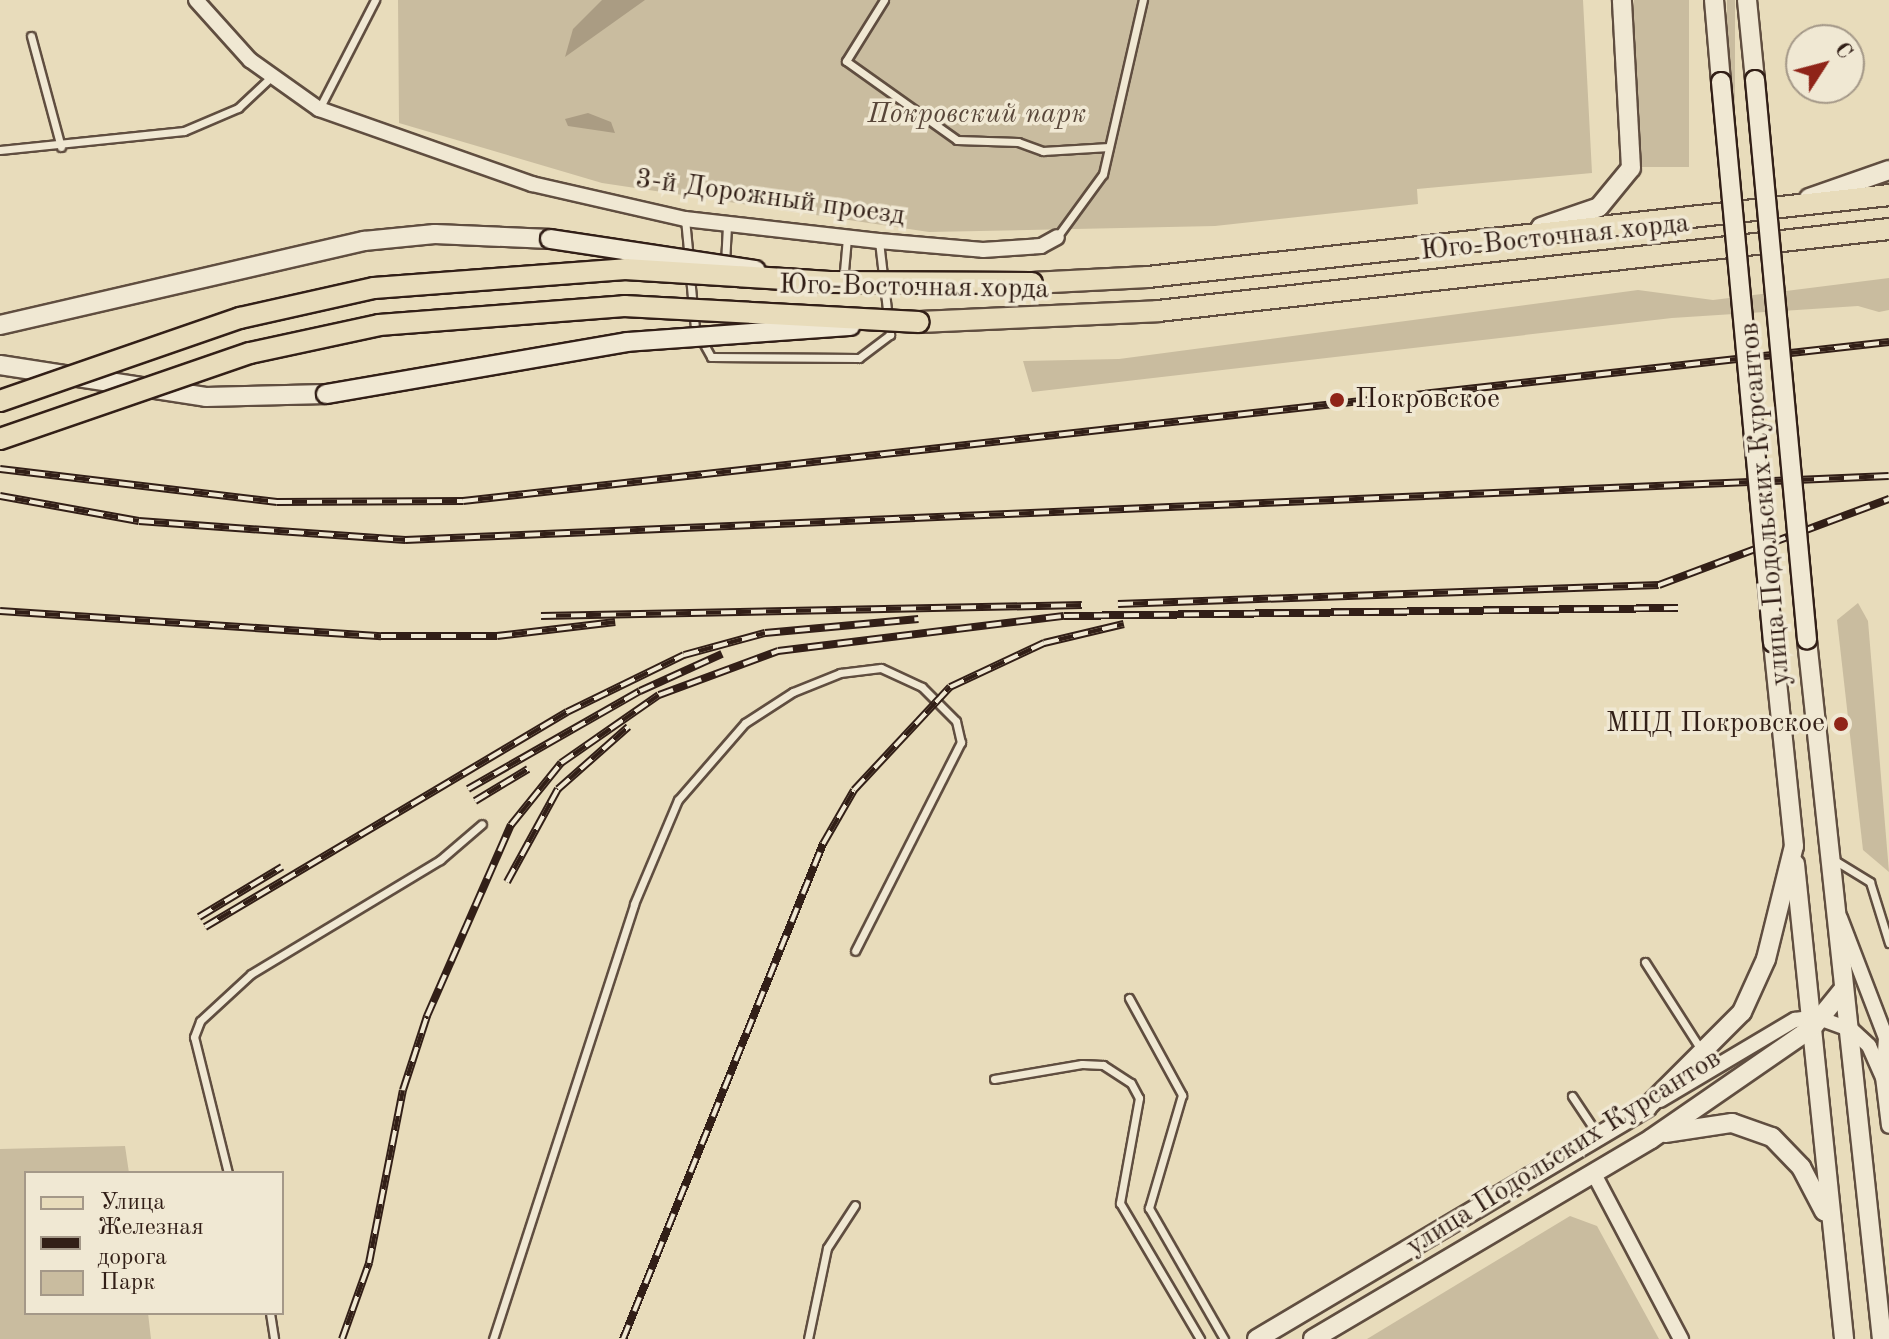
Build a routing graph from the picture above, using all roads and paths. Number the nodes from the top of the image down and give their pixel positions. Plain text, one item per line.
1 (196, 0) edge
2 (375, 0) edge
3 (884, 0) edge
4 (1143, 0) edge
5 (1622, 0) edge
6 (1714, 0) edge
7 (1747, 0) edge
8 (31, 36) dead end
9 (271, 77) junction
10 (319, 109) junction
11 (61, 147) junction
12 (1109, 147) junction
13 (0, 150) edge
14 (1889, 170) edge
15 (1889, 195) edge
16 (1794, 203) junction
17 (685, 219) junction
18 (727, 223) junction
19 (1889, 229) edge
20 (1057, 237) joint
21 (847, 238) junction
22 (1506, 238) junction
23 (879, 241) junction
24 (830, 282) junction
25 (919, 322) junction
26 (0, 325) edge
27 (0, 365) edge
28 (0, 401) edge
29 (0, 439) edge
30 (482, 824) dead end
31 (1793, 849) junction
32 (1825, 856) junction
33 (1831, 896) junction
34 (1889, 943) edge
35 (855, 951) dead end
36 (1645, 962) dead end
37 (1842, 991) junction
38 (1129, 998) dead end
39 (1815, 1021) junction
40 (1845, 1027) junction
41 (1703, 1051) junction
42 (1883, 1077) junction
43 (994, 1079) dead end
44 (1572, 1096) dead end
45 (1647, 1107) junction
46 (1889, 1126) edge
47 (1659, 1134) junction
48 (1599, 1137) junction
49 (228, 1171) edge
50 (1594, 1174) junction
51 (855, 1205) dead end
52 (1827, 1217) junction
53 (270, 1315) edge
54 (274, 1339) edge
55 (493, 1339) edge
56 (808, 1339) edge
57 (1200, 1339) edge
58 (1224, 1339) edge
59 (1257, 1339) edge
60 (1313, 1339) edge
61 (1681, 1339) edge
62 (1844, 1339) edge
63 (1882, 1339) edge

1 - 9 street, 3-й Дорожный проезд
2 - 10 lane
3 - 12 lane
4 - 12 lane
5 - 22 main road
6 - 31 main road, улица Подольских Курсантов, bridge
7 - 32 main road, улица Подольских Курсантов, bridge
8 - 11 lane
9 - 10 street, 3-й Дорожный проезд
9 - 11 lane
10 - 17 street, 3-й Дорожный проезд
11 - 13 lane
12 - 20 lane
14 - 16 main road
15 - 16 main road, Юго-Восточная хорда
16 - 22 main road, Юго-Восточная хорда
17 - 18 street, 3-й Дорожный проезд
17 - 23 lane
18 - 21 street, 3-й Дорожный проезд
18 - 21 lane
19 - 25 main road, Юго-Восточная хорда
20 - 23 street, 3-й Дорожный проезд
21 - 23 street, 3-й Дорожный проезд
22 - 24 main road, Юго-Восточная хорда, bridge
24 - 26 main road, bridge
24 - 28 main road, Юго-Восточная хорда, bridge
25 - 27 main road, bridge
25 - 29 main road, Юго-Восточная хорда, bridge
30 - 49 lane
31 - 39 main road
31 - 41 main road, улица Подольских Курсантов
32 - 33 main road, улица Подольских Курсантов
32 - 34 lane
33 - 37 main road, улица Подольских Курсантов
33 - 42 street
35 - 55 lane
36 - 41 lane
37 - 39 main road, улица Подольских Курсантов
37 - 40 main road
38 - 58 lane
39 - 40 street
39 - 45 street
39 - 47 main road, улица Подольских Курсантов
39 - 52 main road
40 - 42 street
40 - 63 main road
41 - 45 main road, улица Подольских Курсантов
42 - 46 street
43 - 57 lane
44 - 48 lane
45 - 48 main road, улица Подольских Курсантов
47 - 50 main road, улица Подольских Курсантов
47 - 52 main road
48 - 59 main road, улица Подольских Курсантов
50 - 60 main road, улица Подольских Курсантов
50 - 61 street
51 - 56 lane
52 - 62 main road
53 - 54 lane

